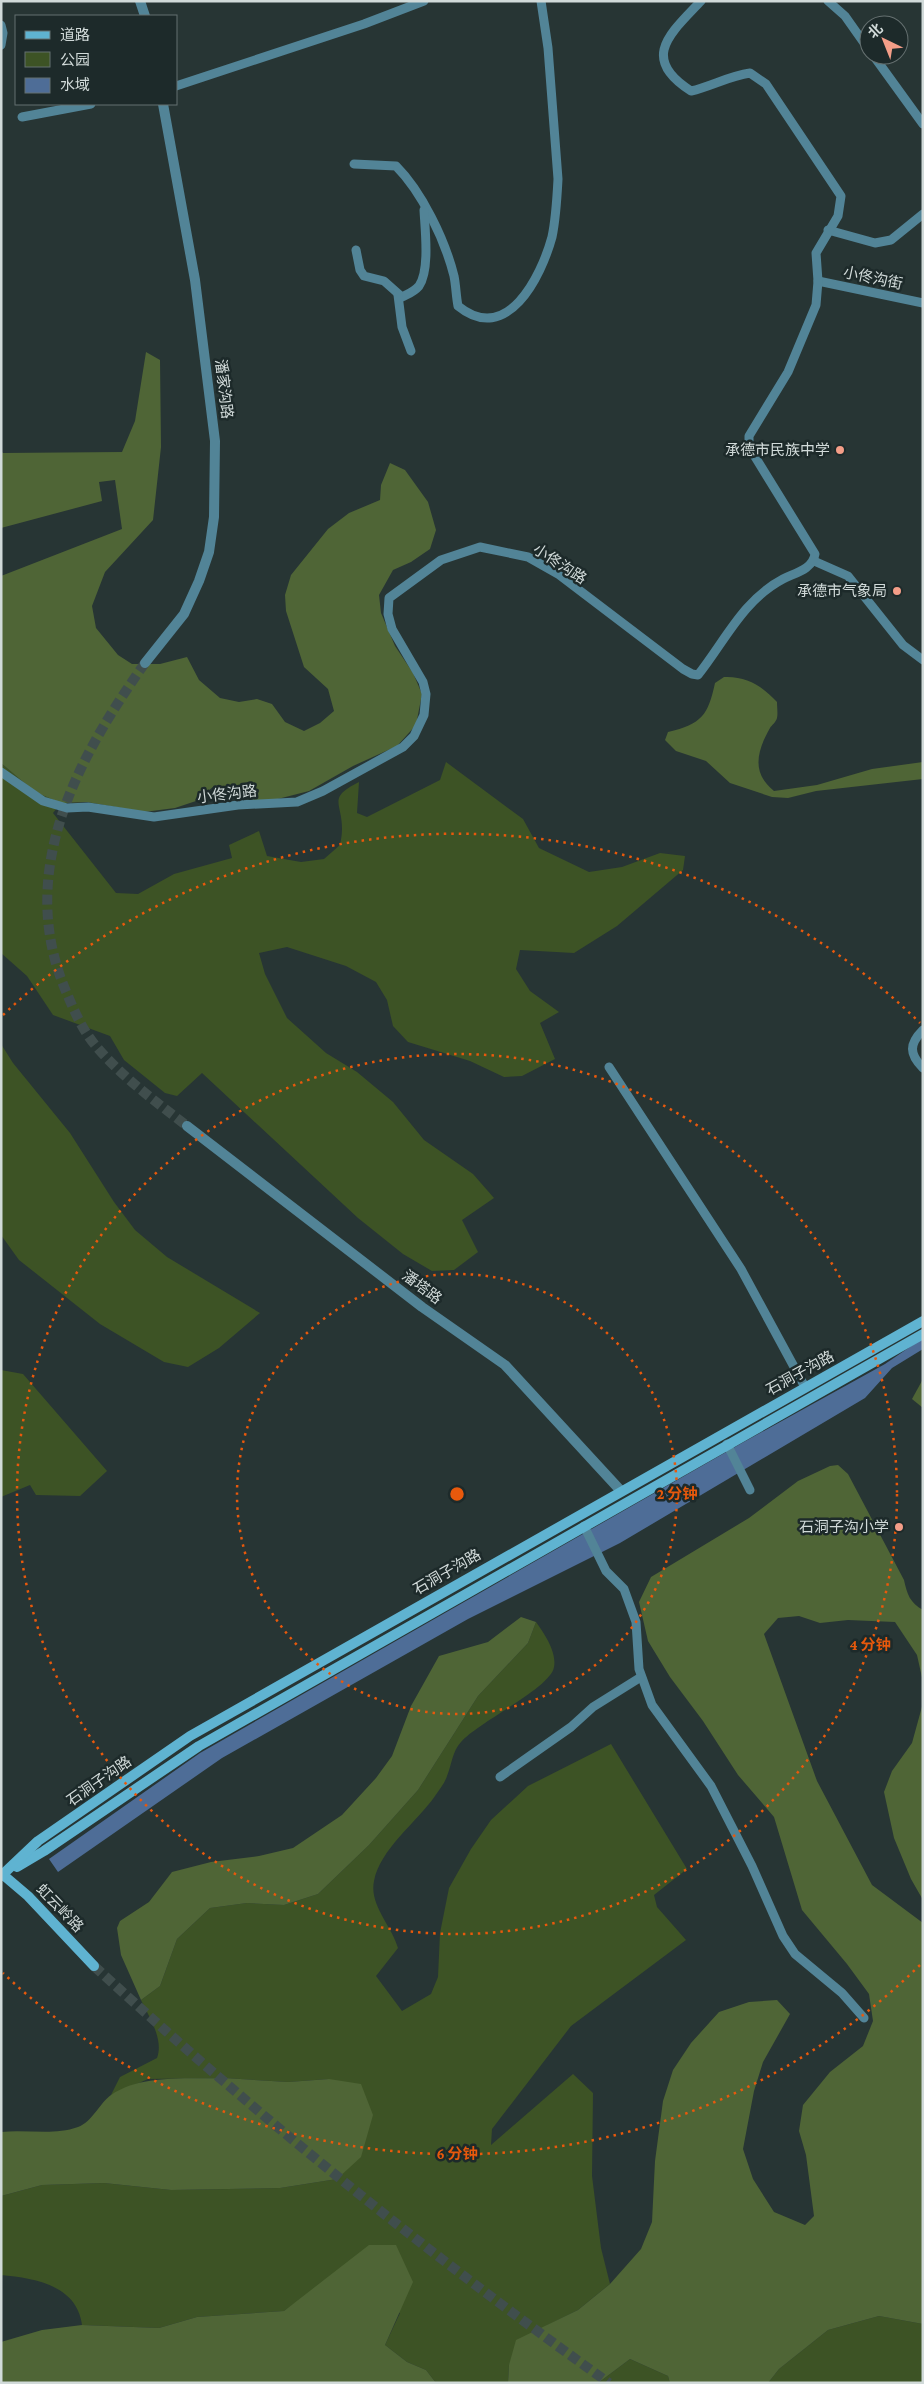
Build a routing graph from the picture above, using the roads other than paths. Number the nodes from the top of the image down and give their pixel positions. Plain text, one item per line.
1 (140, 1) edge
2 (424, 1) edge
3 (541, 1) edge
4 (701, 1) edge
5 (828, 1) edge
6 (145, 15) edge
7 (1, 25) edge
8 (859, 36) edge
9 (1, 45) edge
10 (880, 65) edge
11 (178, 85) edge
12 (86, 105) edge
13 (164, 105) edge
14 (22, 117) dead end
15 (923, 124) edge
16 (354, 164) dead end
17 (424, 208) junction
18 (923, 214) edge
19 (828, 230) junction
20 (356, 250) dead end
21 (818, 281) junction
22 (398, 295) junction
23 (923, 303) edge
24 (411, 351) dead end
25 (814, 561) junction
26 (923, 660) edge
27 (145, 663) tunnel mouth
28 (1, 772) edge
29 (923, 1030) edge
30 (610, 1067) dead end
31 (923, 1068) edge
32 (187, 1126) tunnel mouth
33 (923, 1321) edge
34 (923, 1334) edge
35 (804, 1387) junction
36 (729, 1446) junction
37 (750, 1490) dead end
38 (621, 1491) junction
39 (585, 1528) junction
40 (641, 1677) junction
41 (500, 1777) dead end
42 (2, 1874) edge
43 (94, 1966) tunnel mouth
44 (864, 2018) dead end

1 - 6 street
2 - 11 street
3 - 17 street
4 - 19 street
5 - 8 street
7 - 9 street
10 - 15 street
12 - 14 street
13 - 27 street, 潘家沟路
16 - 17 street
17 - 22 street
18 - 19 street
19 - 21 street
20 - 22 street
21 - 23 street, 小佟沟街
21 - 25 street
22 - 24 street
25 - 26 street
25 - 28 street, 小佟沟路
29 - 31 street
30 - 35 street
32 - 38 street, 潘塔路
33 - 35 main road, 石洞子沟路
34 - 36 main road, 石洞子沟路
35 - 38 main road, 石洞子沟路
36 - 37 street
36 - 39 main road, 石洞子沟路
38 - 42 main road, 石洞子沟路
39 - 40 street
39 - 42 main road, 石洞子沟路
40 - 41 street
40 - 44 street
42 - 43 main road, 虹云岭路

